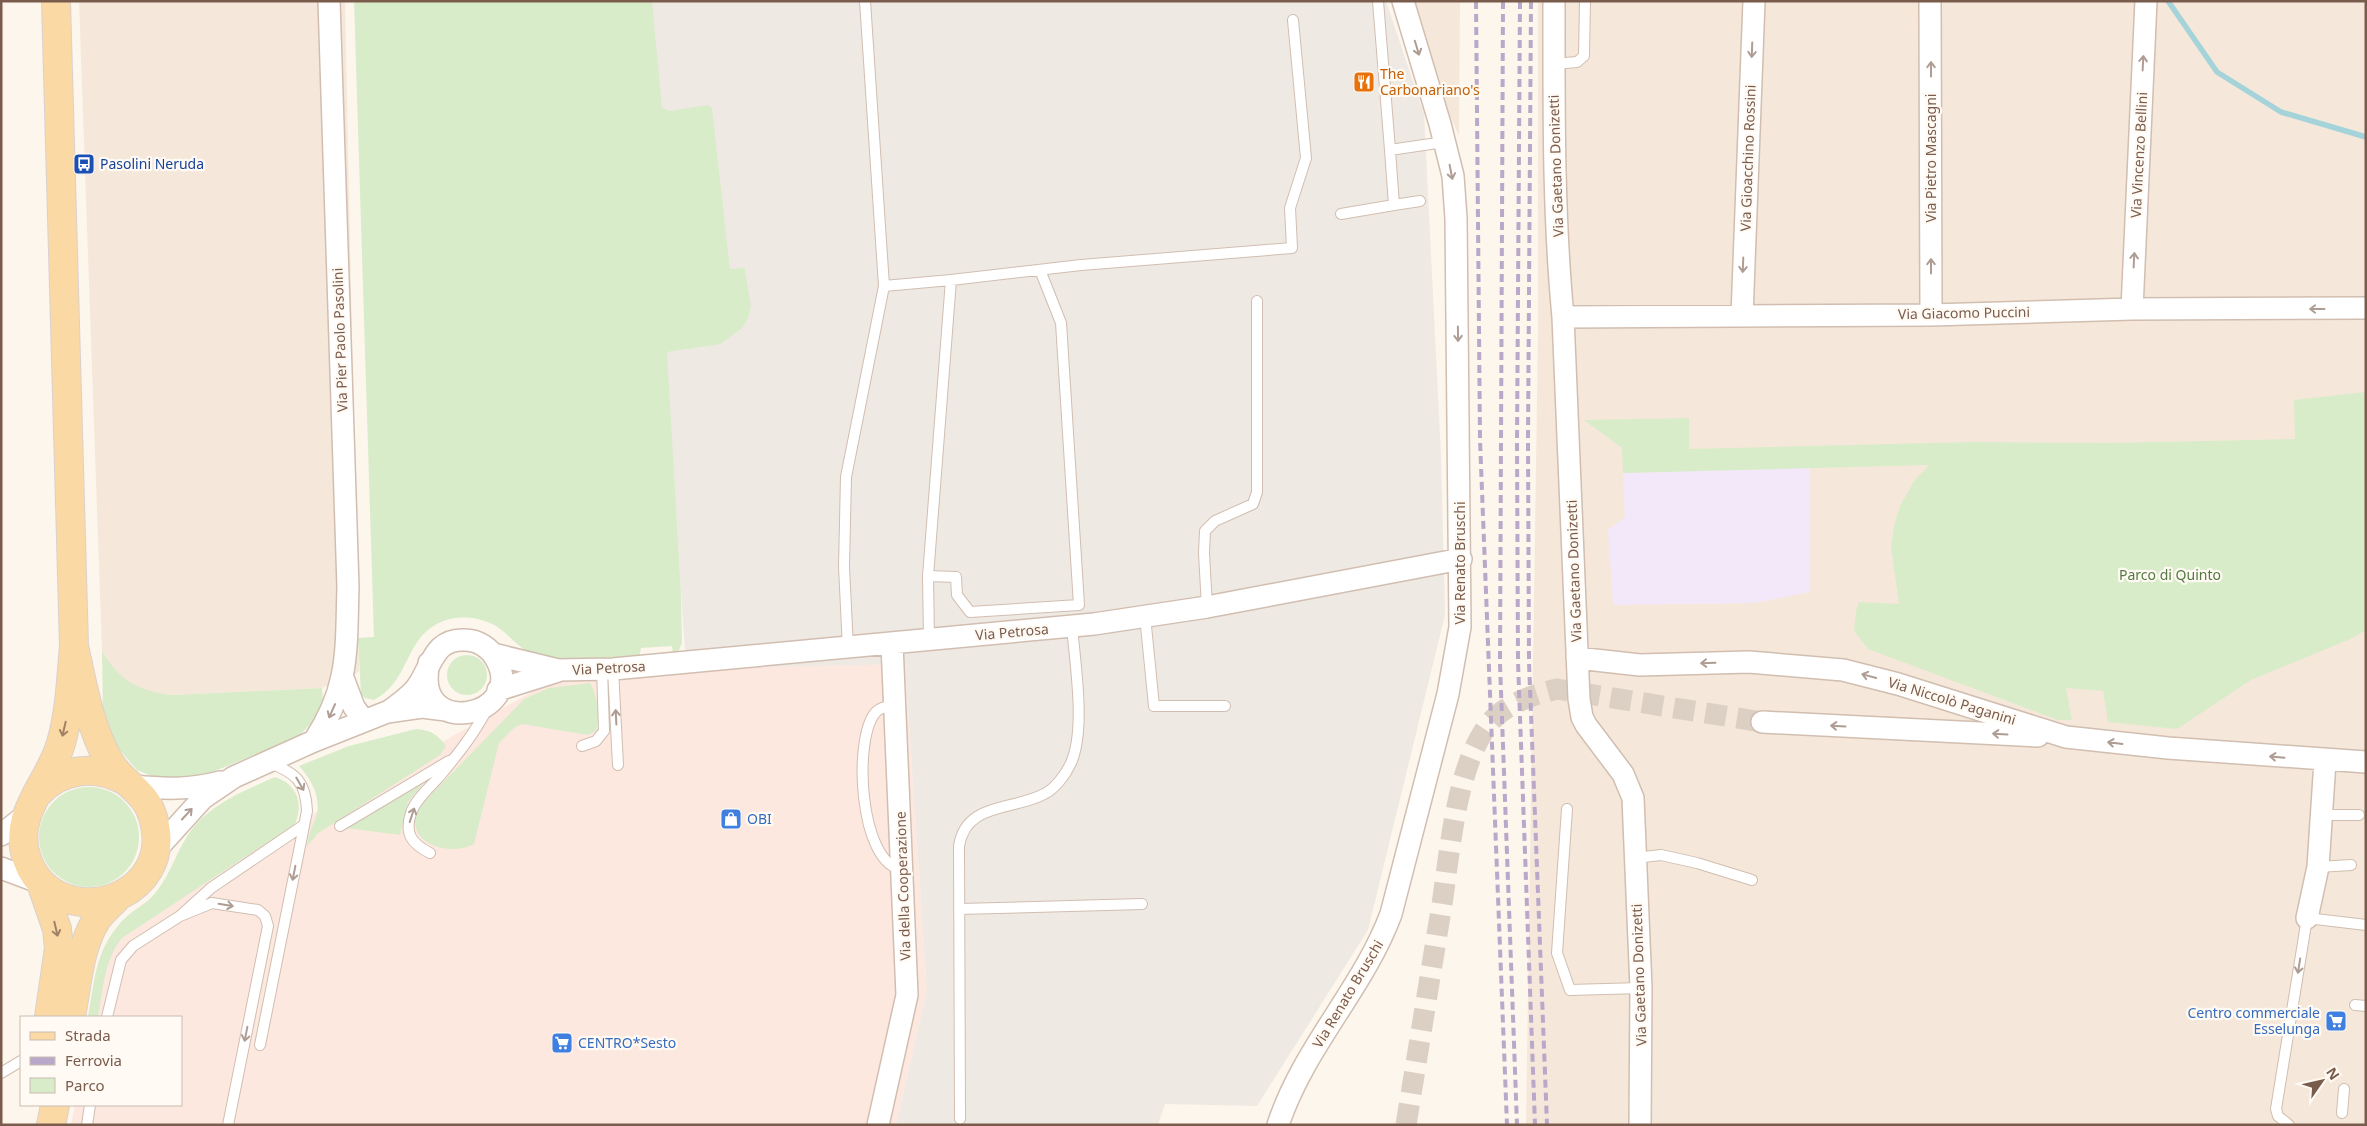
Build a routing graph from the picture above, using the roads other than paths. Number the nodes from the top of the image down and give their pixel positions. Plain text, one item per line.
1 (56, 1) edge
2 (329, 1) edge
3 (865, 1) edge
4 (1378, 1) edge
5 (1403, 1) edge
6 (1554, 1) edge
7 (1585, 1) edge
8 (1754, 1) edge
9 (1930, 1) edge
10 (2146, 1) edge
11 (1293, 20) dead end
12 (1554, 64) junction
13 (1444, 142) junction
14 (1390, 150) junction
15 (1420, 201) dead end
16 (1394, 205) junction
17 (1341, 214) dead end
18 (1040, 270) junction
19 (951, 280) junction
20 (884, 286) junction
21 (1257, 300) dead end
22 (2366, 308) edge
23 (2132, 309) junction
24 (1931, 315) junction
25 (1742, 316) junction
26 (1563, 317) junction
27 (1461, 559) junction
28 (928, 576) junction
29 (1207, 607) junction
30 (1145, 616) junction
31 (1072, 626) junction
32 (929, 640) junction
33 (892, 644) junction
34 (74, 646) junction
35 (848, 648) junction
36 (493, 654) junction
37 (1577, 658) junction
38 (429, 663) junction
39 (608, 669) junction
40 (558, 670) junction
41 (343, 678) junction
42 (494, 697) junction
43 (895, 705) junction
44 (1225, 706) dead end
45 (446, 710) junction
46 (387, 712) junction
47 (364, 721) junction
48 (1762, 722) tunnel mouth
49 (2066, 737) junction
50 (314, 741) junction
51 (582, 746) dead end
52 (455, 757) junction
53 (266, 761) junction
54 (2325, 761) junction
55 (2366, 762) edge
56 (618, 765) dead end
57 (232, 778) junction
58 (131, 784) junction
59 (28, 809) junction
60 (1567, 809) dead end
61 (2323, 815) junction
62 (2359, 815) dead end
63 (304, 825) junction
64 (340, 826) dead end
65 (1, 835) edge
66 (155, 851) junction
67 (430, 853) dead end
68 (1635, 858) junction
69 (2351, 865) dead end
70 (2318, 867) junction
71 (1, 868) edge
72 (902, 869) junction
73 (1752, 880) dead end
74 (41, 883) junction
75 (116, 899) junction
76 (1142, 904) dead end
77 (959, 909) junction
78 (180, 916) junction
79 (2307, 918) junction
80 (2366, 925) edge
81 (1641, 988) junction
82 (2355, 1005) dead end
83 (2366, 1006) edge
84 (49, 1016) edge
85 (71, 1016) edge
86 (107, 1016) edge
87 (260, 1045) dead end
88 (20, 1062) edge
89 (1, 1074) edge
90 (2344, 1088) dead end
91 (35, 1106) edge
92 (55, 1106) edge
93 (90, 1106) edge
94 (2342, 1113) dead end
95 (960, 1119) dead end
96 (1640, 1122) edge
97 (32, 1125) edge
98 (51, 1125) edge
99 (87, 1125) edge
100 (228, 1125) edge
101 (878, 1125) edge
102 (1278, 1125) edge
103 (2289, 1125) edge

1 - 34 main road
2 - 41 street, Via Pier Paolo Pasolini
3 - 20 lane
4 - 14 lane
5 -> 13 street, Via Renato Bruschi
6 - 12 street, Via Gaetano Donizetti
7 - 12 lane
8 -> 25 street, Via Gioacchino Rossini
24 -> 9 street, Via Pietro Mascagni
23 -> 10 street, Via Vincenzo Bellini
11 - 18 lane
12 - 26 street, Via Gaetano Donizetti
13 - 14 lane
13 -> 27 street, Via Renato Bruschi
14 - 16 lane
15 - 16 lane
16 - 17 lane
18 - 19 lane
18 - 28 lane
19 - 20 lane
19 - 28 lane
20 - 35 lane
21 - 29 lane
22 -> 23 street, Via Giacomo Puccini
23 - 24 street, Via Giacomo Puccini
24 - 25 street, Via Giacomo Puccini
25 - 26 street, Via Giacomo Puccini
26 - 37 street, Via Gaetano Donizetti
27 - 29 street, Via Petrosa
27 - 102 street, Via Renato Bruschi
28 - 32 lane
29 - 30 street, Via Petrosa
30 - 31 street, Via Petrosa
30 - 44 lane
31 - 32 street, Via Petrosa
31 - 77 lane
32 - 33 street, Via Petrosa
33 - 35 street, Via Petrosa
33 - 43 street, Via della Cooperazione
34 - 58 main road
34 -> 59 main road
35 - 39 street, Via Petrosa
36 - 38 street, Via Petrosa
36 - 40 street, Via Petrosa
36 - 42 street
49 -> 37 street, Via Niccolò Paganini
37 - 68 street, Via Gaetano Donizetti
38 - 45 street
38 - 46 street, Via Petrosa
39 - 40 street, Via Petrosa
39 - 51 lane
56 -> 39 lane
40 - 42 street, Via Petrosa
41 - 47 street, Via Pier Paolo Pasolini
41 -> 50 street, Via Pier Paolo Pasolini
42 - 45 street, Via Petrosa
42 - 52 lane
43 - 72 street, Via della Cooperazione
43 - 72 lane
45 - 46 street, Via Petrosa
46 - 47 street, Via Petrosa
47 - 50 street, Via Petrosa
49 -> 48 street
54 -> 49 street, Via Niccolò Paganini
50 - 53 street, Via Petrosa
52 - 64 lane
67 -> 52 lane
53 - 57 street, Via Petrosa
53 -> 63 lane
54 - 55 street, Via Niccolò Paganini
54 - 61 street
57 - 58 street, Via Petrosa
66 -> 57 street, Via Petrosa
58 - 59 main road
58 - 66 main road
59 - 65 street
59 - 74 main road
60 - 81 lane
61 - 62 lane
61 - 70 street
63 - 78 lane
63 -> 87 lane
66 - 75 main road
68 - 73 lane
68 - 81 street, Via Gaetano Donizetti
69 - 70 lane
70 - 79 street
71 - 74 street
72 - 101 street, Via della Cooperazione
74 - 75 main road
74 -> 84 main road
75 - 85 main road
76 - 77 lane
77 - 95 lane
78 - 86 lane
78 -> 100 lane
79 - 80 lane
79 -> 103 lane
81 - 96 street, Via Gaetano Donizetti
82 - 83 lane
88 - 89 lane
90 - 94 lane
91 - 97 main road
92 - 98 main road
93 - 99 lane

